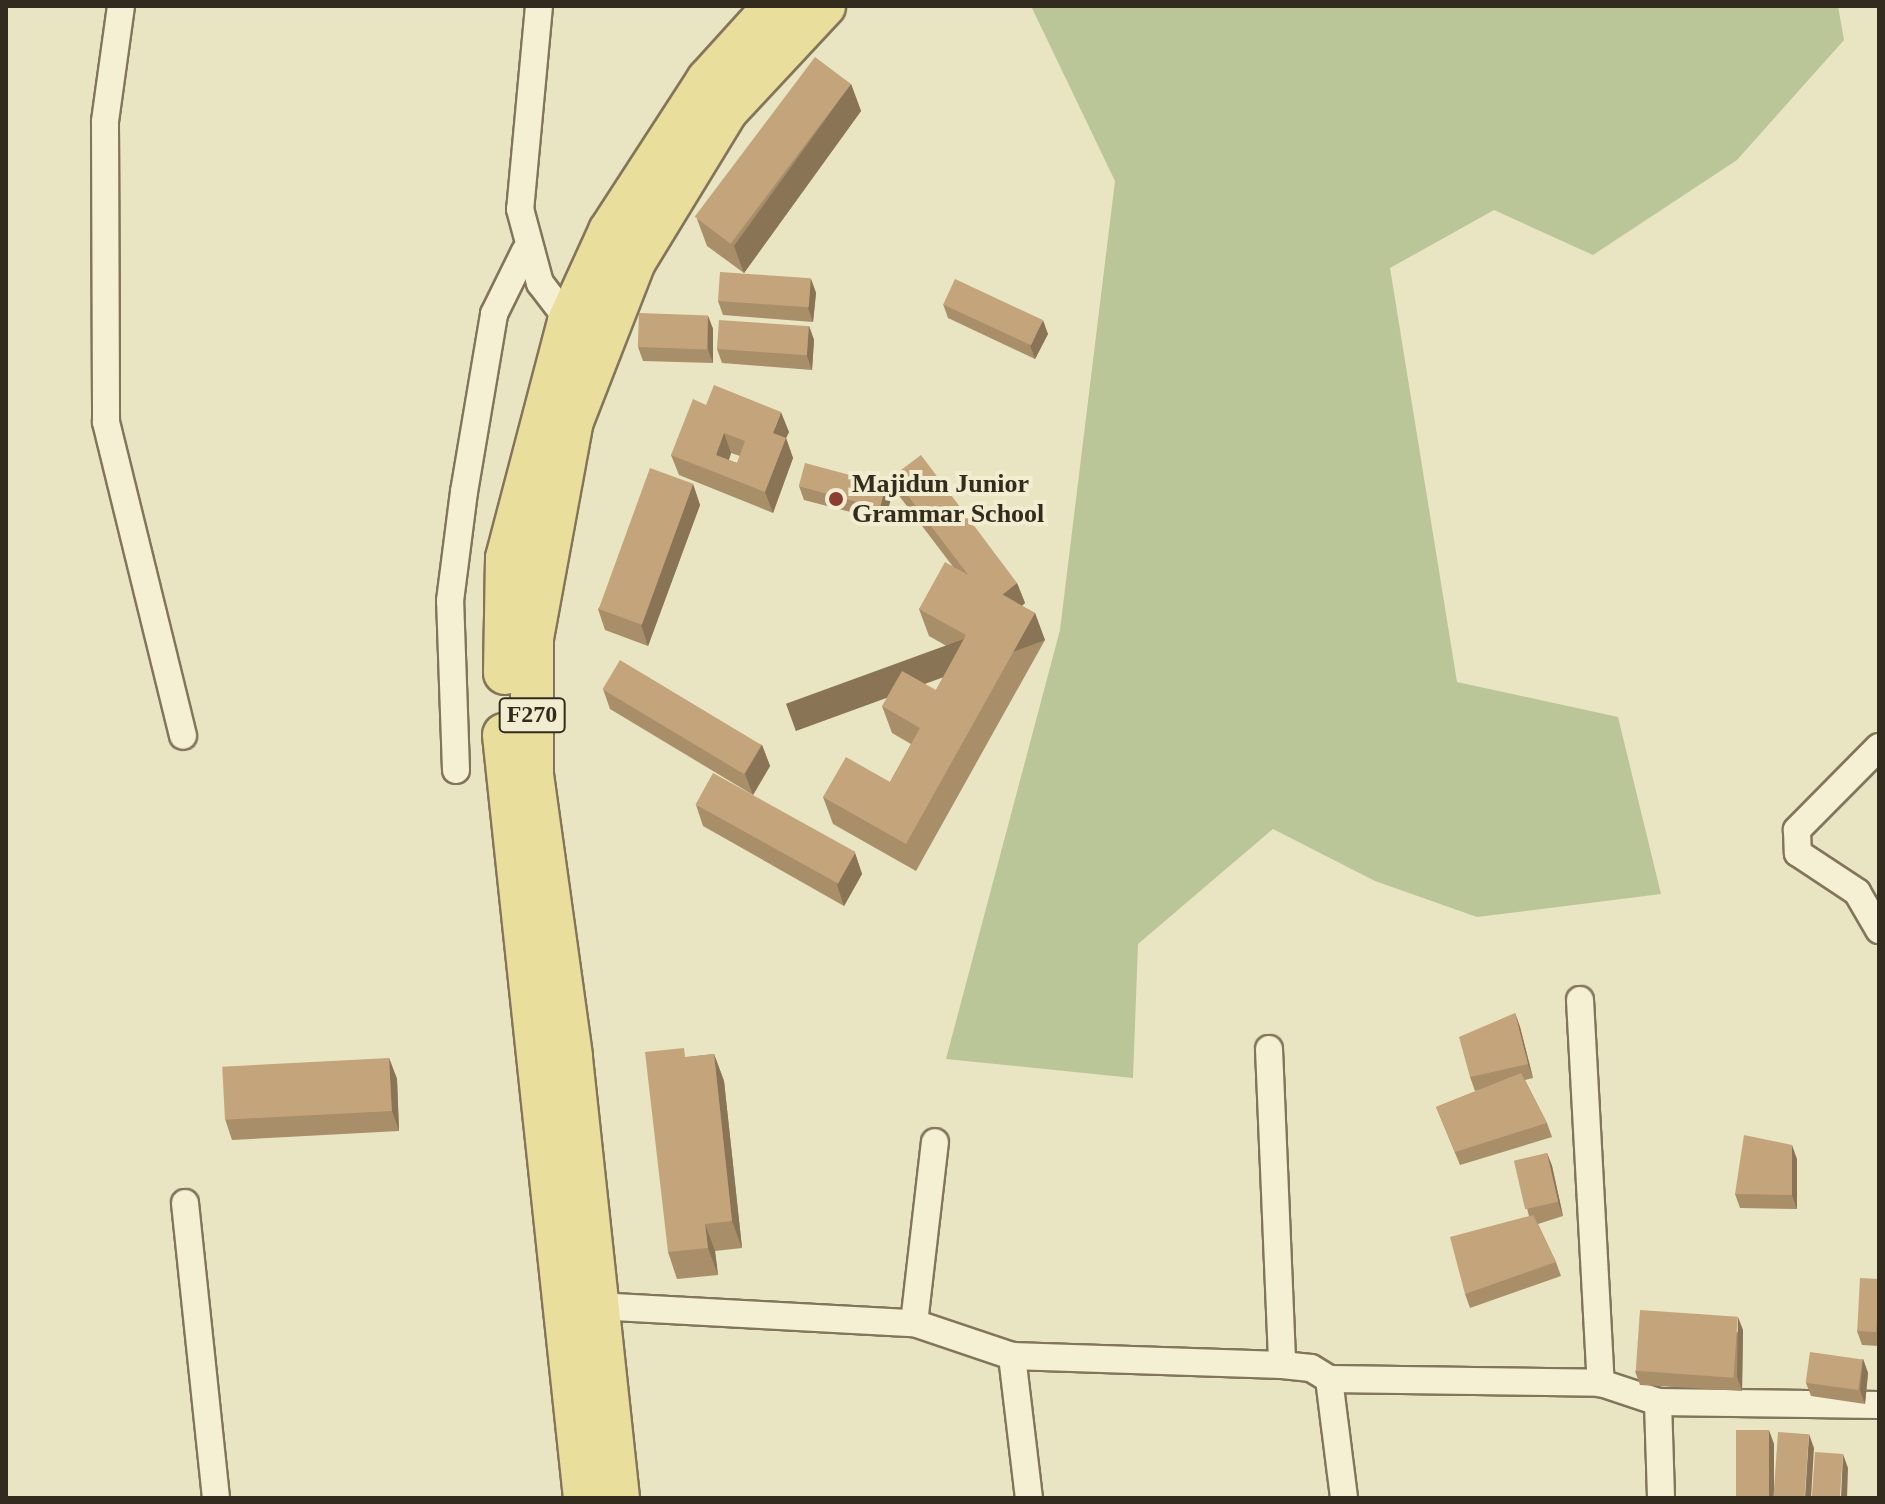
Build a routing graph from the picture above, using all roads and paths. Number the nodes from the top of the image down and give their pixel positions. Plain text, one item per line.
1 (121, 6) edge
2 (539, 6) edge
3 (775, 6) edge
4 (824, 6) edge
5 (525, 251) junction
6 (569, 321) junction
7 (183, 736) dead end
8 (1879, 747) edge
9 (456, 770) dead end
10 (1879, 930) edge
11 (1580, 1000) dead end
12 (1269, 1049) dead end
13 (553, 1058) junction
14 (935, 1142) dead end
15 (185, 1203) dead end
16 (595, 1306) junction
17 (914, 1323) junction
18 (1012, 1356) junction
19 (1282, 1365) junction
20 (1329, 1379) junction
21 (1601, 1383) junction
22 (1658, 1402) junction
23 (1879, 1405) edge
24 (216, 1498) edge
25 (585, 1498) edge
26 (618, 1498) edge
27 (1029, 1498) edge
28 (1344, 1498) edge
29 (1661, 1498) edge

1 - 7 street
2 - 5 street
3 - 6 main road, F270
4 - 13 main road, F270
5 - 6 street
5 - 9 street
6 - 13 main road, F270
8 - 10 street
11 - 21 street
12 - 19 street
13 - 16 main road, F270
13 - 25 main road, F270
14 - 17 street
15 - 24 street
16 - 17 street
16 - 26 main road, F270
17 - 18 street
18 - 19 street
18 - 27 street
19 - 20 street
20 - 21 street
20 - 28 street
21 - 22 street
22 - 23 street
22 - 29 street

